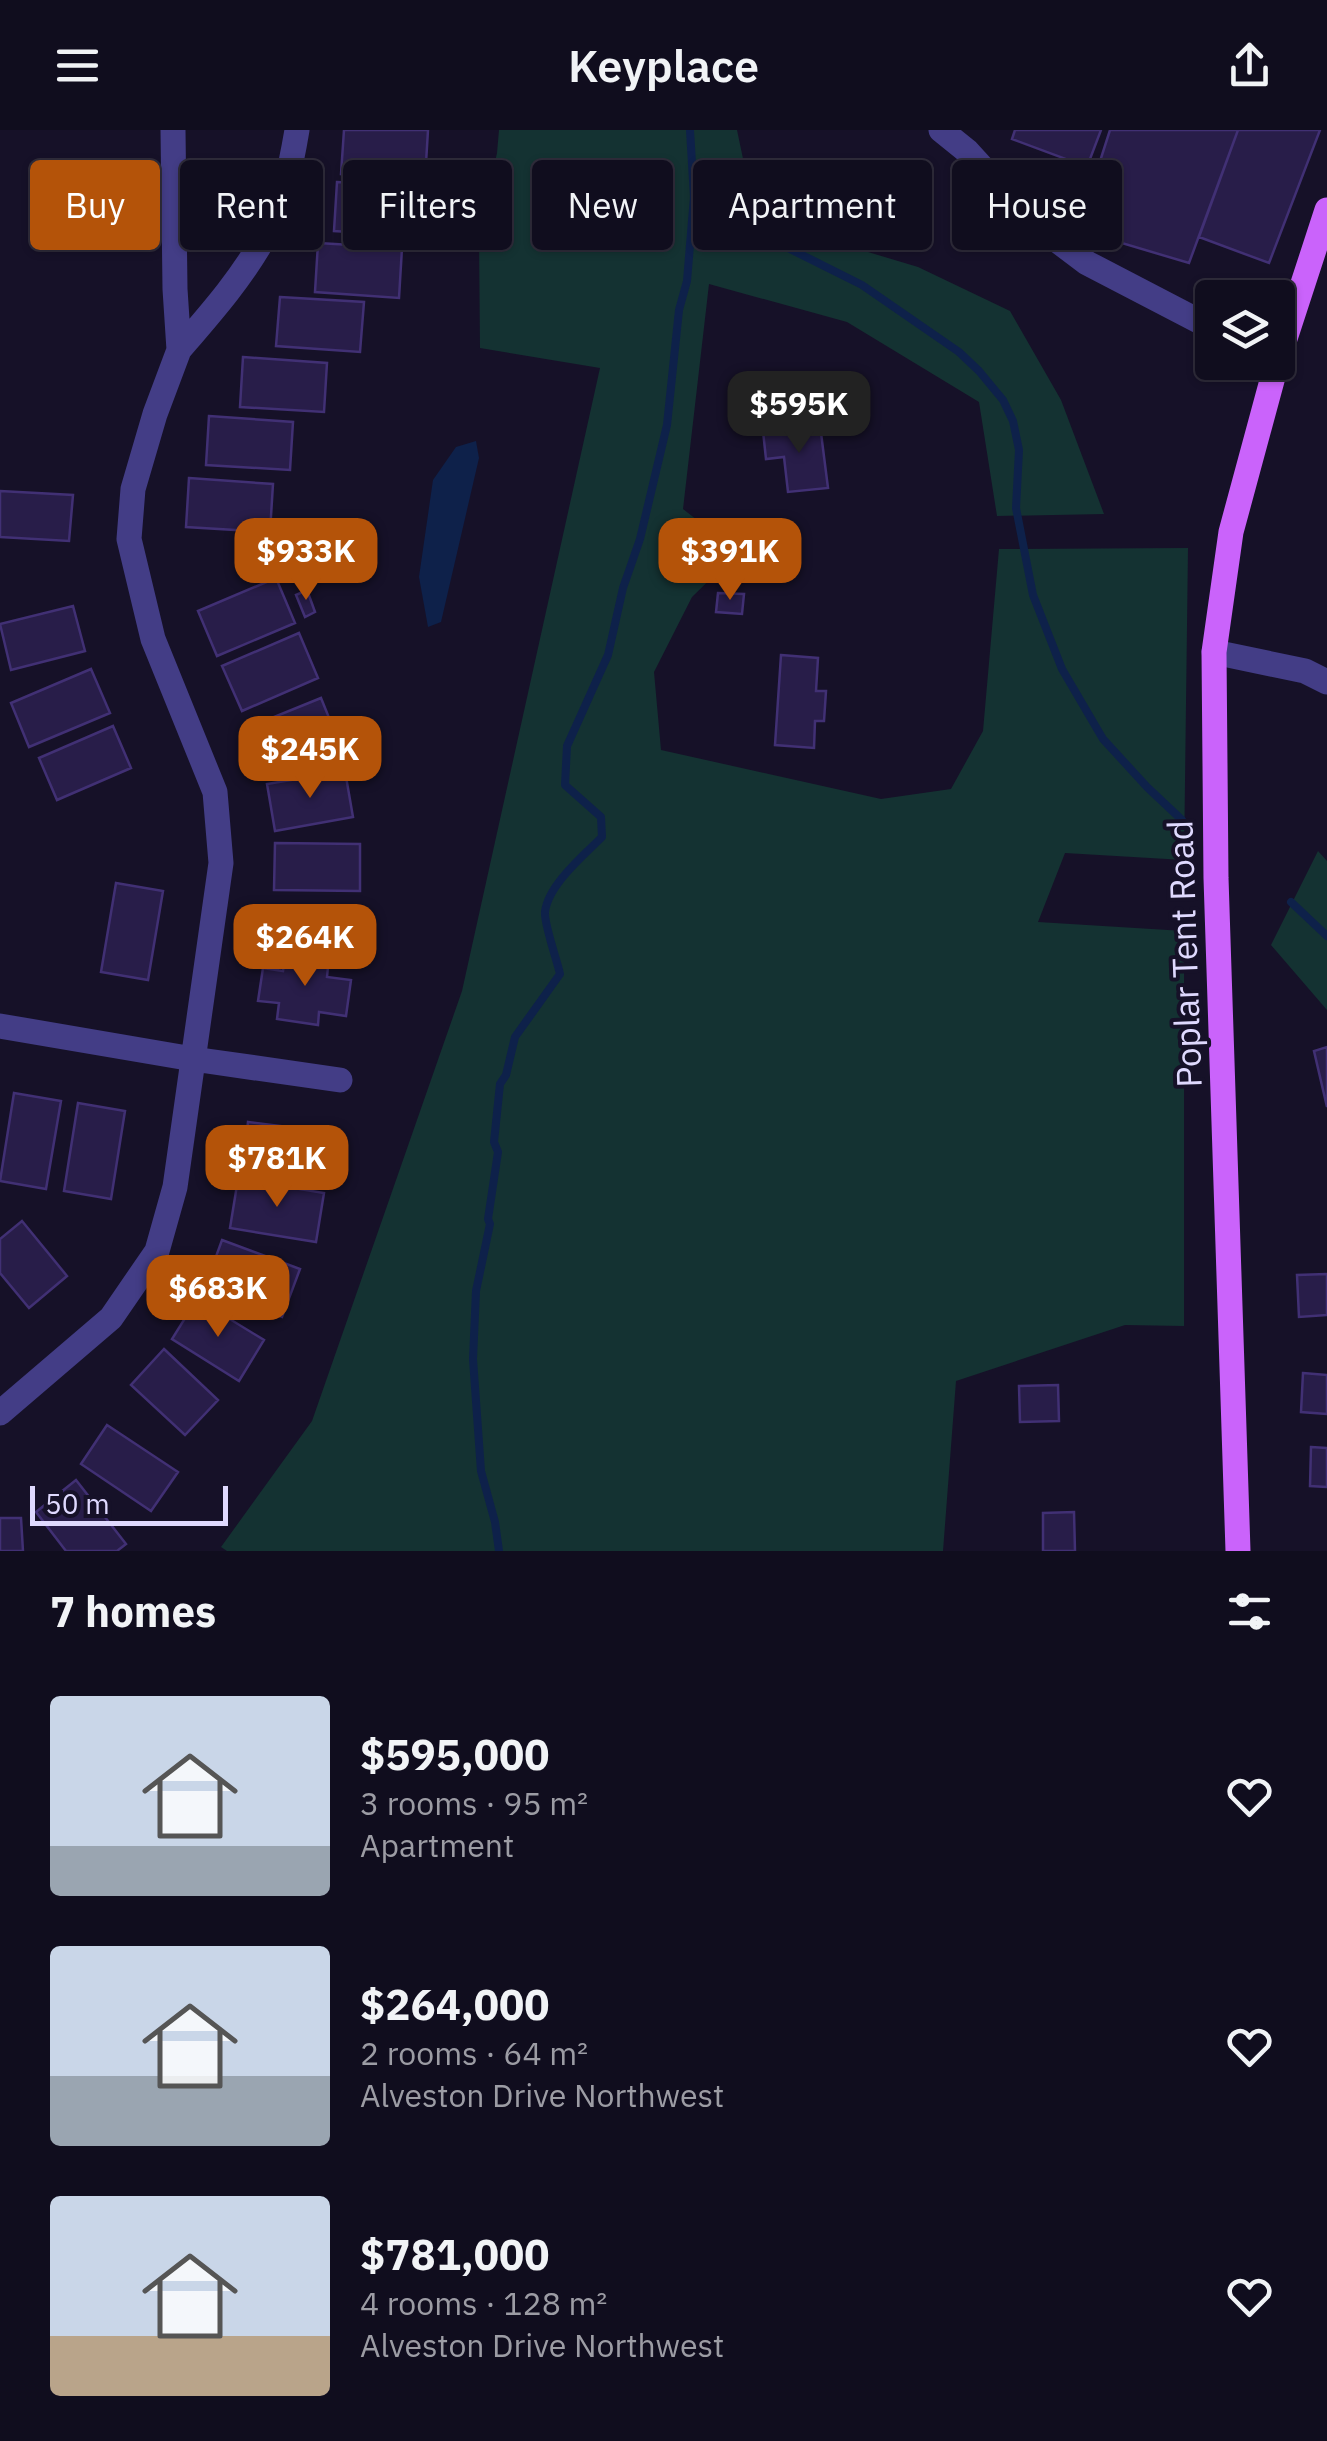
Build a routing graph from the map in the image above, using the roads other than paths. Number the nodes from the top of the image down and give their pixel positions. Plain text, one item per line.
1 (173, 130) edge
2 (297, 130) edge
3 (940, 130) edge
4 (1327, 210) edge
5 (1320, 253) edge
6 (1295, 315) edge
7 (1195, 319) edge
8 (179, 350) junction
9 (1271, 380) edge
10 (1214, 652) junction
11 (1327, 682) edge
12 (0, 1026) edge
13 (193, 1059) junction
14 (340, 1080) dead end
15 (0, 1413) edge
16 (1238, 1551) edge

1 - 8 street
2 - 8 street
3 - 7 street
4 - 5 main road, Poplar Tent Road
5 - 6 main road, Poplar Tent Road
8 - 13 street
9 - 10 main road, Poplar Tent Road
10 - 11 street
10 - 16 main road, Poplar Tent Road
12 - 13 street
13 - 14 street
13 - 15 street

